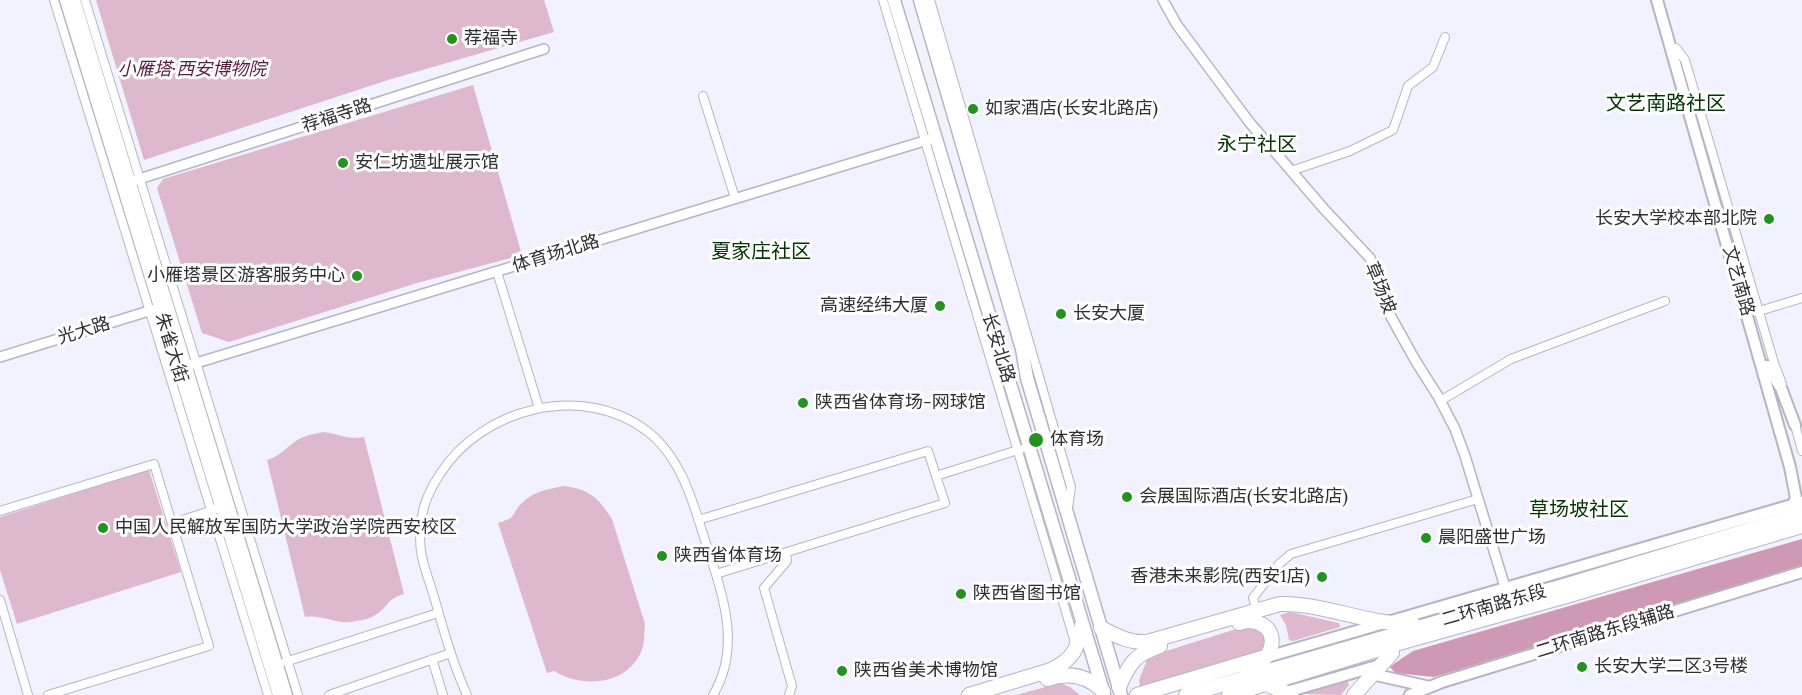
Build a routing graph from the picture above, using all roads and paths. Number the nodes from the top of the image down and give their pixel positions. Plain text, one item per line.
1 (54, 0) edge
2 (65, 0) edge
3 (75, 0) edge
4 (85, 0) edge
5 (882, 0) edge
6 (894, 0) edge
7 (920, 0) edge
8 (930, 0) edge
9 (1163, 0) edge
10 (1657, 0) edge
11 (1663, 0) edge
12 (1445, 38) dead end
13 (544, 49) dead end
14 (703, 96) dead end
15 (929, 139) junction
16 (1291, 171) junction
17 (135, 181) junction
18 (735, 198) junction
19 (497, 272) junction
20 (1802, 298) edge
21 (1665, 300) dead end
22 (158, 308) junction
23 (1755, 312) junction
24 (0, 357) edge
25 (187, 366) junction
26 (1767, 366) junction
27 (1440, 401) junction
28 (539, 408) junction
29 (1795, 425) junction
30 (1023, 448) junction
31 (1802, 451) edge
32 (936, 476) junction
33 (1802, 483) edge
34 (1478, 499) junction
35 (1799, 507) edge
36 (216, 509) junction
37 (0, 511) edge
38 (1067, 512) junction
39 (698, 520) junction
40 (173, 523) junction
41 (1802, 526) edge
42 (1802, 535) edge
43 (786, 553) junction
44 (1802, 572) edge
45 (716, 574) junction
46 (1505, 587) junction
47 (0, 600) edge
48 (1257, 611) junction
49 (438, 613) junction
50 (1382, 622) junction
51 (1430, 624) junction
52 (1464, 624) junction
53 (1082, 625) junction
54 (1101, 628) junction
55 (1436, 640) junction
56 (1077, 649) junction
57 (451, 653) junction
58 (1392, 654) junction
59 (1267, 657) junction
60 (432, 659) junction
61 (283, 663) junction
62 (1370, 670) junction
63 (1242, 679) junction
64 (1431, 687) junction
65 (1120, 691) edge
66 (1278, 691) edge
67 (1104, 693) edge
68 (28, 695) edge
69 (48, 695) edge
70 (268, 695) edge
71 (278, 695) edge
72 (287, 695) edge
73 (298, 695) edge
74 (329, 695) edge
75 (443, 695) edge
76 (466, 695) edge
77 (713, 695) edge
78 (789, 695) edge
79 (969, 695) edge
80 (993, 695) edge
81 (1137, 695) edge
82 (1186, 695) edge
83 (1229, 695) edge
84 (1354, 695) edge
85 (1410, 695) edge

1 - 22 street
2 - 22 main road, 朱雀大街
3 - 17 main road, 朱雀大街
4 - 17 street
5 - 15 street
6 - 15 main road, 长安北路
7 - 38 main road, 长安北路
8 - 38 street
9 - 16 street, 草场坡
10 - 35 main road, 文艺南路
11 - 23 main road, 文艺南路
12 - 16 street
13 - 17 street, 荐福寺路
14 - 18 street
15 - 18 street, 体育场北路
15 - 30 main road, 长安北路
16 - 27 street, 草场坡
17 - 22 main road, 朱雀大街
17 - 25 street
18 - 19 street, 体育场北路
19 - 25 street, 体育场北路
19 - 28 street
20 - 23 street
21 - 27 street
22 - 24 street, 光大路
22 - 25 main road, 朱雀大街
22 - 36 street
23 - 26 main road, 文艺南路
23 - 29 street
25 - 36 main road, 朱雀大街
25 - 61 main road, 朱雀大街
26 - 29 main road
26 - 33 main road, 文艺南路
27 - 34 street, 草场坡
28 - 39 street
28 - 49 street
29 - 31 street
30 - 32 street
30 - 53 main road, 长安北路
30 - 56 street
32 - 39 street
32 - 43 street
34 - 46 street, 草场坡
34 - 48 street
35 - 46 main road
35 - 51 highway, 二环南路东段
36 - 40 street
36 - 70 street
36 - 71 main road, 朱雀大街
37 - 40 street
38 - 54 main road, 长安北路
39 - 45 street
40 - 69 street
41 - 52 highway, 二环南路东段
42 - 55 highway
43 - 45 street
43 - 78 street
44 - 64 main road, 二环南路东段辅路
45 - 77 street
46 - 50 main road
47 - 68 street
48 - 50 highway
48 - 54 highway
49 - 57 street
49 - 61 street
50 - 51 highway
50 - 59 main road
51 - 63 highway, 二环南路东段
52 - 55 highway
52 - 66 highway, 二环南路东段
53 - 56 highway
53 - 67 main road, 长安北路
54 - 65 main road, 长安北路
55 - 58 highway
56 - 79 highway
57 - 60 street
57 - 76 street
58 - 62 highway
58 - 66 highway
59 - 63 highway
59 - 65 highway
59 - 81 highway
60 - 74 street
60 - 75 street
61 - 72 main road, 朱雀大街
61 - 73 street
62 - 64 main road
62 - 66 main road
62 - 84 highway
63 - 82 highway, 二环南路东段
64 - 85 main road, 二环南路东段辅路
66 - 83 highway, 二环南路东段
67 - 80 highway

